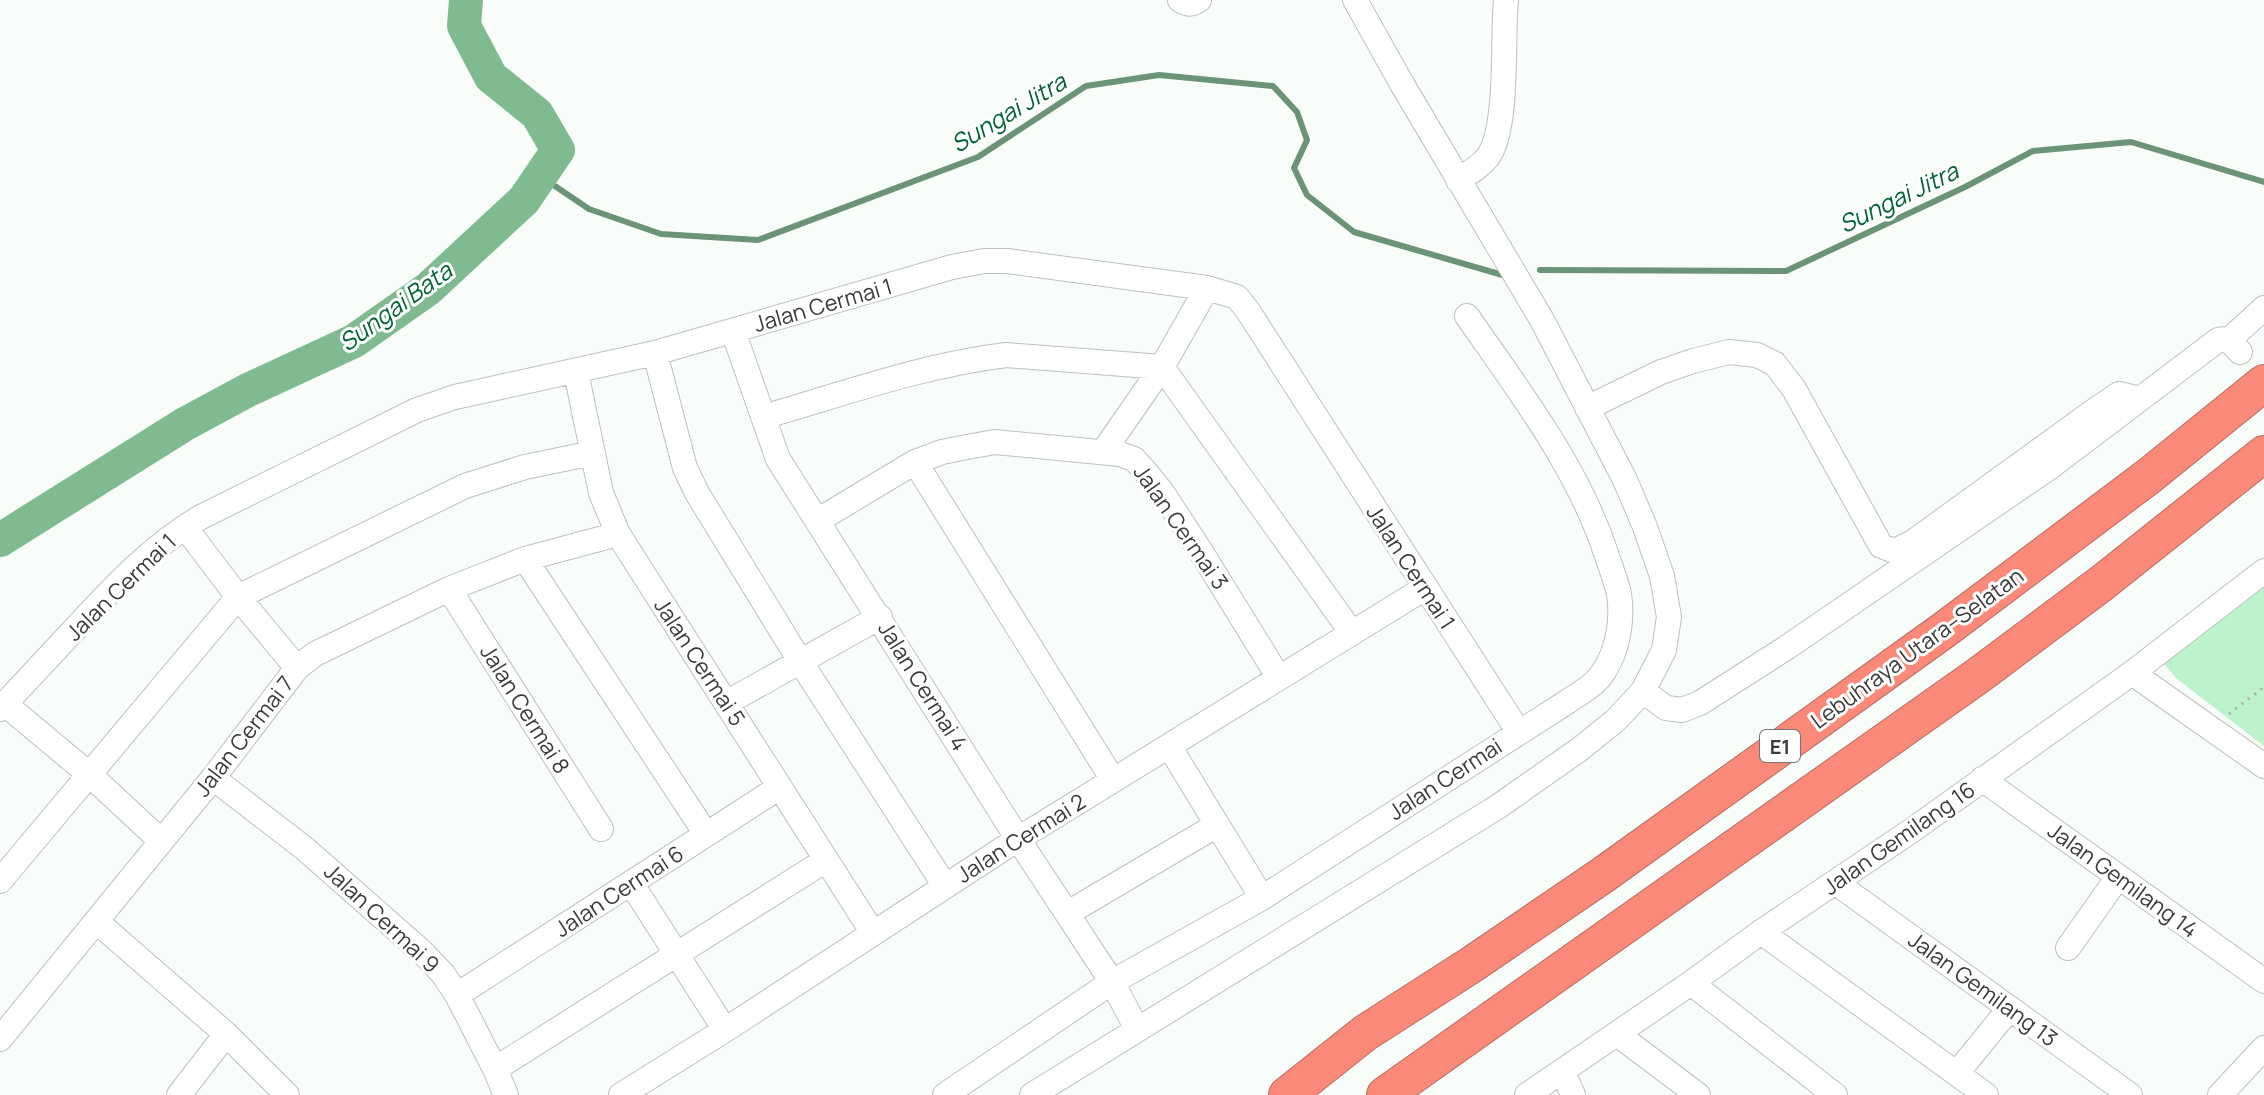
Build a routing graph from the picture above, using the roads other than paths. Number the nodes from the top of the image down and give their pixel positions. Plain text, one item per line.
1 (1180, 0) edge
2 (1199, 0) edge
3 (1355, 0) edge
4 (1506, 0) edge
5 (1458, 180) junction
6 (1207, 288) junction
7 (2264, 308) edge
8 (1467, 316) dead end
9 (733, 331) junction
10 (655, 353) junction
11 (1162, 367) junction
12 (576, 372) junction
13 (2264, 383) edge
14 (2140, 399) junction
15 (1587, 408) junction
16 (763, 417) junction
17 (1103, 452) junction
18 (593, 453) junction
19 (2264, 454) edge
20 (915, 462) junction
21 (817, 521) junction
22 (185, 527) junction
23 (618, 534) junction
24 (525, 559) junction
25 (2264, 571) edge
26 (1425, 588) junction
27 (449, 589) junction
28 (238, 597) junction
29 (880, 617) junction
30 (1352, 633) junction
31 (800, 661) junction
32 (297, 668) junction
33 (2132, 673) junction
34 (1279, 678) junction
35 (1643, 691) junction
36 (726, 703) junction
37 (3, 706) edge
38 (1518, 731) junction
39 (1169, 746) junction
40 (2264, 766) edge
41 (90, 775) junction
42 (213, 778) junction
43 (1982, 779) junction
44 (1113, 780) junction
45 (780, 787) junction
46 (1217, 825) junction
47 (601, 829) dead end
48 (706, 834) junction
49 (1018, 839) junction
50 (161, 841) junction
51 (826, 860) junction
52 (2118, 877) junction
53 (0, 881) edge
54 (631, 883) junction
55 (1836, 883) junction
56 (945, 886) junction
57 (1262, 898) junction
58 (1068, 913) junction
59 (96, 921) junction
60 (1761, 932) junction
61 (873, 933) junction
62 (2068, 948) dead end
63 (676, 955) junction
64 (2264, 981) edge
65 (1112, 982) junction
66 (1691, 983) junction
67 (457, 995) junction
68 (2010, 1008) junction
69 (1137, 1029) junction
70 (725, 1030) junction
71 (1365, 1033) junction
72 (226, 1034) junction
73 (1617, 1034) junction
74 (0, 1039) edge
75 (2264, 1048) edge
76 (495, 1069) junction
77 (1563, 1072) junction
78 (1957, 1073) junction
79 (1387, 1094) edge
80 (179, 1095) edge
81 (287, 1095) edge
82 (506, 1095) edge
83 (621, 1095) edge
84 (945, 1095) edge
85 (1032, 1095) edge
86 (1256, 1095) edge
87 (1287, 1095) edge
88 (1527, 1095) edge
89 (1573, 1095) edge
90 (1698, 1095) edge
91 (1835, 1095) edge
92 (1986, 1095) edge
93 (2130, 1095) edge
94 (2220, 1095) edge

1 - 2 street
3 - 5 street
4 - 5 street
5 - 15 street
6 - 9 street, Jalan Cermai 1
6 - 11 street
6 - 26 street, Jalan Cermai 1
7 - 14 street
8 - 38 street, Jalan Cermai
9 - 10 street, Jalan Cermai 1
9 - 16 street, Jalan Cermai 4
10 - 12 street, Jalan Cermai 1
10 - 31 street
11 - 16 street
11 - 17 street
11 - 30 street
12 - 18 street, Jalan Cermai 5
12 - 22 street, Jalan Cermai 1
13 - 71 highway, Lebuhraya Utara–Selatan / E1
14 - 15 street
14 - 35 street
15 - 35 street
16 - 21 street, Jalan Cermai 4
17 - 20 street, Jalan Cermai 3
17 - 34 street, Jalan Cermai 3
18 - 23 street, Jalan Cermai 5
18 - 28 street
19 - 79 highway, E1
20 - 21 street, Jalan Cermai 3
20 - 44 street
21 - 29 street, Jalan Cermai 4
22 - 28 street
22 - 37 street, Jalan Cermai 1
23 - 24 street, Jalan Cermai 7
23 - 36 street, Jalan Cermai 5
24 - 27 street, Jalan Cermai 7
24 - 48 street
25 - 33 street, Jalan Gemilang 16
26 - 30 street, Jalan Cermai 2
26 - 38 street, Jalan Cermai 1
27 - 32 street, Jalan Cermai 7
27 - 47 street, Jalan Cermai 8
28 - 32 street
28 - 41 street
29 - 31 street
29 - 49 street, Jalan Cermai 4
30 - 34 street, Jalan Cermai 2
31 - 36 street
31 - 56 street
32 - 42 street, Jalan Cermai 7
33 - 40 street
33 - 43 street, Jalan Gemilang 16
34 - 39 street, Jalan Cermai 2
35 - 69 street
36 - 45 street, Jalan Cermai 5
37 - 41 street
38 - 57 street, Jalan Cermai
39 - 44 street, Jalan Cermai 2
39 - 46 street
41 - 50 street
41 - 53 street
42 - 50 street, Jalan Cermai 7
42 - 67 street, Jalan Cermai 9
43 - 52 street, Jalan Gemilang 14
43 - 55 street, Jalan Gemilang 16
44 - 49 street, Jalan Cermai 2
45 - 48 street, Jalan Cermai 6
45 - 51 street, Jalan Cermai 5
46 - 57 street
46 - 58 street
48 - 54 street, Jalan Cermai 6
49 - 56 street, Jalan Cermai 2
49 - 58 street, Jalan Cermai 4
50 - 59 street, Jalan Cermai 7
51 - 61 street, Jalan Cermai 5
51 - 63 street
52 - 62 street
52 - 64 street, Jalan Gemilang 14
54 - 63 street
54 - 67 street, Jalan Cermai 6
55 - 60 street, Jalan Gemilang 16
55 - 68 street, Jalan Gemilang 13
56 - 61 street, Jalan Cermai 2
57 - 65 street, Jalan Cermai
58 - 65 street, Jalan Cermai 4
59 - 72 street
59 - 74 street, Jalan Cermai 7
60 - 66 street, Jalan Gemilang 16
60 - 78 street
61 - 70 street, Jalan Cermai 2
63 - 70 street
63 - 76 street
65 - 69 street, Jalan Cermai 4
65 - 84 street, Jalan Cermai
66 - 73 street, Jalan Gemilang 16
66 - 91 street
67 - 76 street, Jalan Cermai 9
68 - 78 street
68 - 93 street, Jalan Gemilang 13
69 - 85 street
70 - 83 street, Jalan Cermai 2
71 - 86 highway
71 - 87 highway, Lebuhraya Utara–Selatan / E1
72 - 80 street
72 - 81 street
73 - 77 street, Jalan Gemilang 16
73 - 90 street
75 - 94 street
76 - 82 street, Jalan Cermai 9
77 - 88 street, Jalan Gemilang 16
77 - 89 street
78 - 92 street

